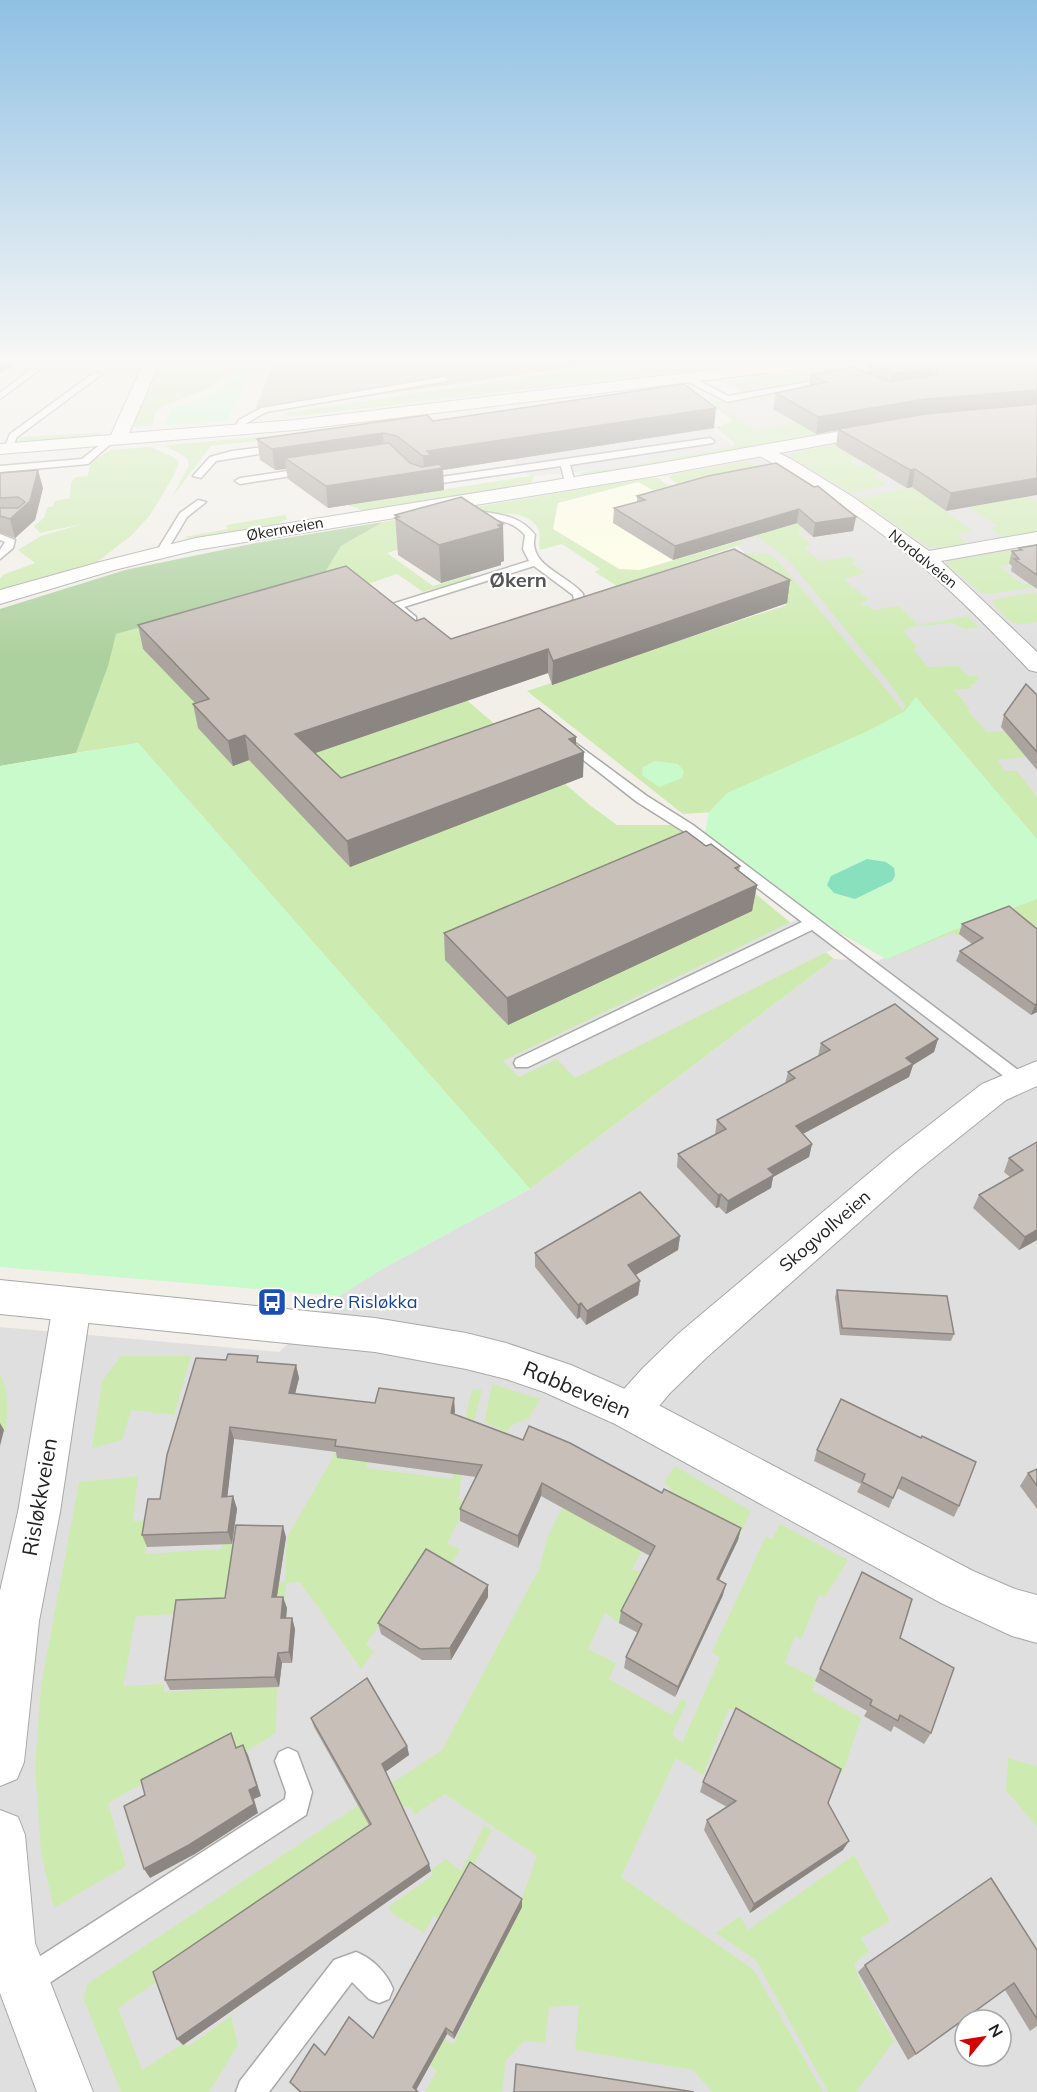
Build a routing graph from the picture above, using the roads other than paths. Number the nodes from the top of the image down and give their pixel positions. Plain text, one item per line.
1 (86, 462) edge
2 (209, 462) edge
3 (574, 462) edge
4 (700, 462) edge
5 (782, 462) edge
6 (565, 463) junction
7 (0, 469) edge
8 (318, 469) edge
9 (198, 476) dead end
10 (415, 480) edge
11 (240, 481) dead end
12 (570, 483) junction
13 (201, 502) dead end
14 (447, 502) junction
15 (0, 537) edge
16 (1037, 538) edge
17 (161, 552) junction
18 (0, 556) edge
19 (925, 558) junction
20 (536, 562) junction
21 (0, 597) edge
22 (544, 616) edge
23 (422, 627) edge
24 (1037, 665) edge
25 (560, 736) edge
26 (813, 923) junction
27 (522, 1063) dead end
28 (1029, 1076) edge
29 (0, 1297) edge
30 (72, 1305) junction
31 (630, 1411) junction
32 (1037, 1619) edge
33 (288, 1761) dead end
34 (0, 1762) edge
35 (0, 1835) edge
36 (23, 1984) junction
37 (379, 1989) dead end
38 (65, 2092) edge
39 (251, 2092) edge

1 - 7 lane
2 - 9 lane
3 - 6 lane
4 - 12 street, Økernveien
5 - 19 street, Nordalveien
6 - 10 lane
6 - 12 lane
8 - 11 lane
12 - 14 street, Økernveien
13 - 17 lane
14 - 17 street, Økernveien
14 - 20 lane
15 - 18 lane
16 - 19 street
17 - 21 street, Økernveien
19 - 24 street, Nordalveien
20 - 22 lane
20 - 23 lane
25 - 26 lane
26 - 27 lane
26 - 28 lane
28 - 31 street, Skogvollveien
29 - 30 street
30 - 31 street, Rabbeveien
30 - 34 street, Risløkkveien
31 - 32 street, Rabbeveien
33 - 36 lane
35 - 36 street
36 - 38 street
37 - 39 lane

